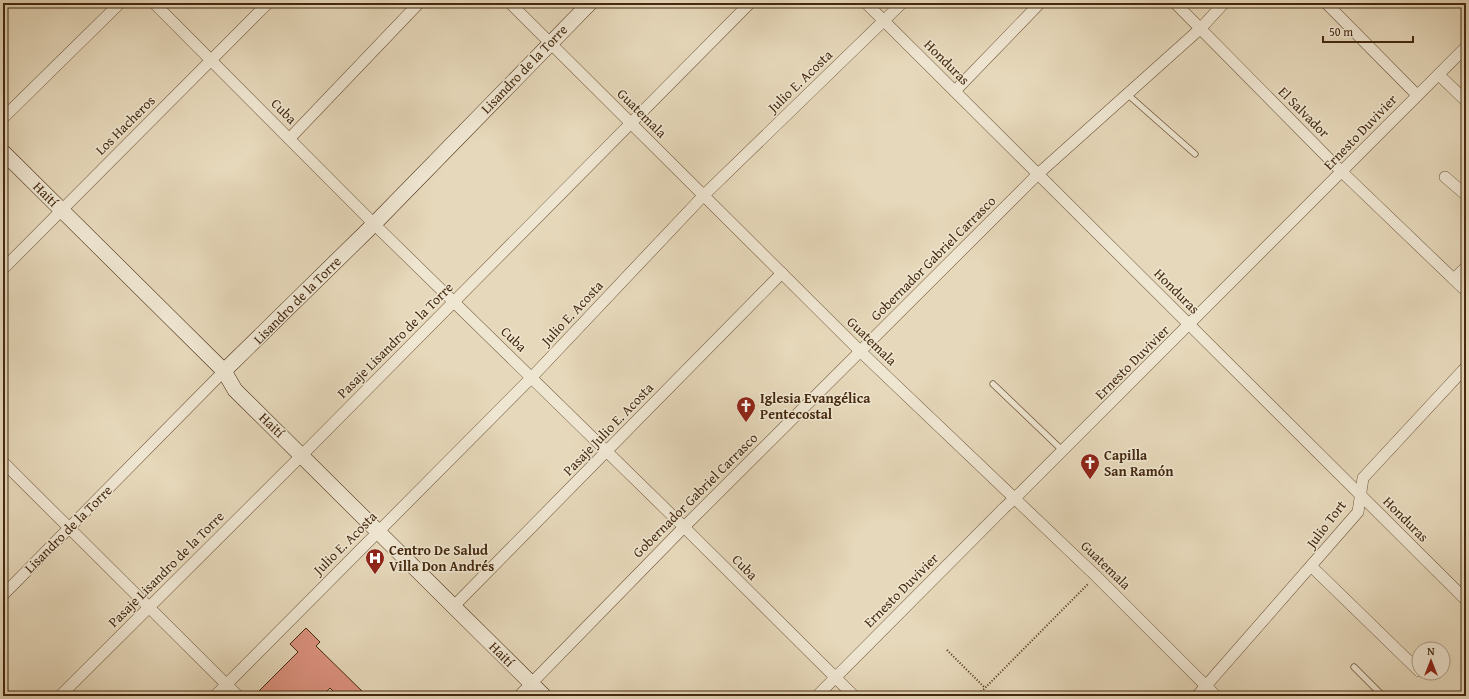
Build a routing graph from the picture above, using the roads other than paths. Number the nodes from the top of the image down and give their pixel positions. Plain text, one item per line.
1 (120, 3) edge
2 (154, 3) edge
3 (268, 3) edge
4 (419, 3) edge
5 (510, 3) edge
6 (590, 3) edge
7 (750, 3) edge
8 (866, 3) edge
9 (902, 3) edge
10 (1040, 3) edge
11 (1175, 3) edge
12 (1224, 3) edge
13 (1326, 3) edge
14 (884, 21) junction
15 (1201, 28) junction
16 (550, 42) junction
17 (1466, 47) edge
18 (212, 60) junction
19 (1439, 75) junction
20 (955, 91) junction
21 (1126, 93) junction
22 (1417, 95) junction
23 (1466, 101) edge
24 (3, 118) edge
25 (632, 124) junction
26 (290, 138) junction
27 (3, 152) edge
28 (1195, 154) dead end
29 (1342, 172) junction
30 (1038, 174) junction
31 (1445, 177) dead end
32 (704, 195) junction
33 (1466, 195) edge
34 (61, 210) junction
35 (374, 224) junction
36 (1466, 267) edge
37 (3, 269) edge
38 (782, 273) junction
39 (1454, 279) junction
40 (1466, 291) edge
41 (454, 301) junction
42 (1190, 325) junction
43 (861, 352) junction
44 (1466, 367) edge
45 (224, 371) junction
46 (532, 377) junction
47 (993, 384) dead end
48 (607, 451) junction
49 (1063, 451) junction
50 (302, 455) junction
51 (3, 462) edge
52 (1360, 494) junction
53 (1015, 498) junction
54 (684, 527) junction
55 (69, 529) junction
56 (378, 530) junction
57 (1312, 567) junction
58 (3, 595) edge
59 (1466, 600) edge
60 (454, 606) junction
61 (148, 608) junction
62 (1411, 663) edge
63 (1354, 667) dead end
64 (835, 678) junction
65 (532, 683) junction
66 (227, 684) junction
67 (1206, 686) junction
68 (60, 696) edge
69 (215, 696) edge
70 (238, 696) edge
71 (519, 696) edge
72 (544, 696) edge
73 (817, 696) edge
74 (854, 696) edge
75 (1197, 696) edge
76 (1216, 696) edge
77 (1383, 696) edge

1 - 24 street
2 - 18 street, Cuba
3 - 18 street, Los Hacheros
4 - 26 street
5 - 16 street, Guatemala
6 - 16 street, Lisandro de la Torre
7 - 25 street, Pasaje Lisandro de la Torre
8 - 14 street, Honduras
9 - 14 street, Julio E. Acosta
10 - 20 street
11 - 15 street, El Salvador
12 - 15 street, Gobernador Gabriel Carrasco
13 - 22 street
14 - 20 street, Honduras
14 - 32 street, Julio E. Acosta
15 - 21 street, Gobernador Gabriel Carrasco
15 - 29 street, El Salvador
16 - 25 street, Guatemala
16 - 35 street, Lisandro de la Torre
17 - 19 street, Ernesto Duvivier
18 - 26 street, Cuba
18 - 34 street, Los Hacheros
19 - 22 street, Ernesto Duvivier
19 - 23 street
20 - 30 street, Honduras
21 - 28 lane
21 - 30 street, Gobernador Gabriel Carrasco
22 - 29 street, Ernesto Duvivier
25 - 32 street, Guatemala
25 - 41 street, Pasaje Lisandro de la Torre
26 - 35 street, Cuba
27 - 34 street, Haití
29 - 39 street, El Salvador
29 - 42 street, Ernesto Duvivier
30 - 42 street, Honduras
30 - 43 street, Gobernador Gabriel Carrasco
31 - 33 street
32 - 38 street, Guatemala
32 - 46 street, Julio E. Acosta
34 - 37 street, Los Hacheros
34 - 45 street, Haití
35 - 41 street, Cuba
35 - 45 street, Lisandro de la Torre
36 - 39 street
38 - 43 street, Guatemala
38 - 48 street, Pasaje Julio E. Acosta
39 - 40 street, El Salvador
41 - 46 street, Cuba
41 - 50 street, Pasaje Lisandro de la Torre
42 - 49 street, Ernesto Duvivier
42 - 52 street, Honduras
43 - 53 street, Guatemala
43 - 54 street, Gobernador Gabriel Carrasco
44 - 52 street, Julio Tort
45 - 50 street, Haití
45 - 55 street, Lisandro de la Torre
46 - 48 street, Cuba
46 - 56 street, Julio E. Acosta
47 - 49 lane
48 - 54 street, Cuba
48 - 60 street, Pasaje Julio E. Acosta
49 - 53 street, Ernesto Duvivier
50 - 56 street, Haití
50 - 61 street, Pasaje Lisandro de la Torre
51 - 55 street
52 - 57 street, Julio Tort
52 - 59 street, Honduras
53 - 64 street, Ernesto Duvivier
53 - 67 street, Guatemala
54 - 64 street, Cuba
54 - 65 street, Gobernador Gabriel Carrasco
55 - 58 street, Lisandro de la Torre
55 - 61 street
56 - 60 street, Haití
56 - 66 street, Julio E. Acosta
57 - 62 street
57 - 67 street, Julio Tort
60 - 65 street, Haití
61 - 66 street
61 - 68 street, Pasaje Lisandro de la Torre
63 - 77 lane
64 - 73 street, Ernesto Duvivier
64 - 74 street, Cuba
65 - 71 street, Gobernador Gabriel Carrasco
65 - 72 street, Haití
66 - 69 street, Julio E. Acosta
66 - 70 street
67 - 75 street, Julio Tort
67 - 76 street, Guatemala

